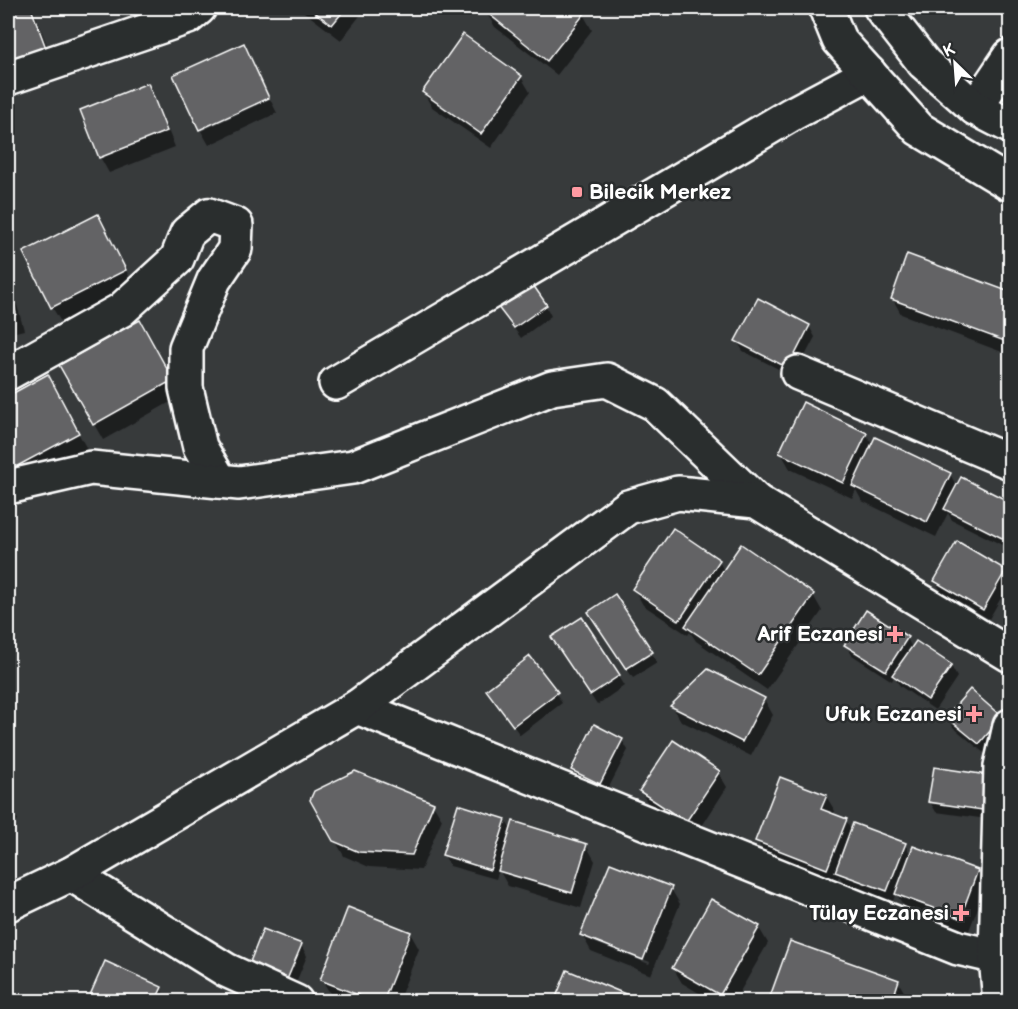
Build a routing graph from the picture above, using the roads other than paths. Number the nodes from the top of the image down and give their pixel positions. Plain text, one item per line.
1 (199, 8) edge
2 (826, 8) edge
3 (881, 8) edge
4 (1011, 56) edge
5 (869, 73) junction
6 (8, 78) edge
7 (975, 108) junction
8 (1011, 126) edge
9 (1011, 184) edge
10 (798, 372) dead end
11 (8, 373) edge
12 (336, 383) dead end
13 (1011, 462) edge
14 (220, 482) junction
15 (8, 487) edge
16 (756, 501) junction
17 (1011, 655) edge
18 (357, 707) junction
19 (1011, 726) edge
20 (71, 874) junction
21 (8, 904) edge
22 (1003, 958) edge
23 (296, 1002) edge
24 (1000, 1002) edge

1 - 6 street
2 - 5 street
3 - 7 street
4 - 7 street
5 - 7 street
5 - 9 street
5 - 12 street
7 - 8 street
10 - 13 street
11 - 14 street
14 - 15 street
14 - 16 street
16 - 17 street
16 - 18 street
18 - 20 street
18 - 22 street
19 - 22 street
20 - 21 street
20 - 23 street
22 - 24 street

